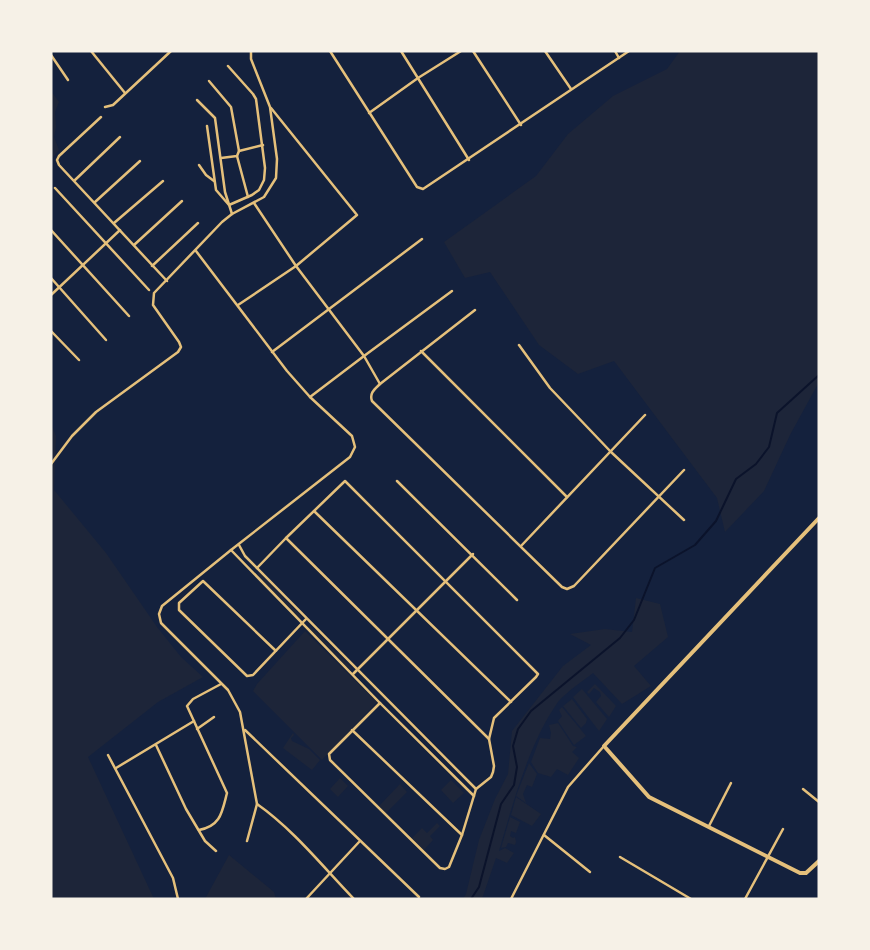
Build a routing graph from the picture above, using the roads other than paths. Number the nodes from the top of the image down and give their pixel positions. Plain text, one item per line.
1 (91, 51) edge
2 (171, 51) edge
3 (251, 51) edge
4 (330, 51) edge
5 (401, 51) edge
6 (461, 51) edge
7 (473, 51) edge
8 (545, 51) edge
9 (615, 51) edge
10 (629, 51) edge
11 (51, 55) edge
12 (619, 58) junction
13 (228, 66) dead end
14 (418, 78) junction
15 (68, 80) dead end
16 (209, 81) dead end
17 (571, 90) junction
18 (125, 93) junction
19 (197, 100) dead end
20 (105, 107) dead end
21 (270, 107) junction
22 (369, 113) junction
23 (101, 117) dead end
24 (521, 125) junction
25 (208, 126) dead end
26 (120, 137) dead end
27 (263, 146) junction
28 (239, 151) junction
29 (236, 156) junction
30 (221, 158) junction
31 (469, 160) junction
32 (140, 161) dead end
33 (199, 165) dead end
34 (75, 180) junction
35 (163, 181) dead end
36 (215, 182) junction
37 (55, 188) dead end
38 (248, 197) junction
39 (182, 201) dead end
40 (95, 202) junction
41 (254, 203) junction
42 (230, 205) junction
43 (232, 214) junction
44 (114, 223) junction
45 (198, 223) dead end
46 (51, 230) edge
47 (120, 230) junction
48 (422, 239) dead end
49 (106, 244) junction
50 (134, 245) junction
51 (196, 250) junction
52 (83, 265) junction
53 (152, 266) junction
54 (296, 266) junction
55 (51, 278) edge
56 (167, 281) junction
57 (59, 287) junction
58 (149, 290) dead end
59 (452, 292) dead end
60 (51, 295) edge
61 (237, 305) junction
62 (329, 309) junction
63 (475, 310) dead end
64 (129, 316) dead end
65 (51, 331) edge
66 (106, 340) dead end
67 (519, 345) dead end
68 (421, 351) junction
69 (272, 352) junction
70 (364, 356) junction
71 (78, 360) dead end
72 (380, 384) junction
73 (310, 397) junction
74 (646, 415) dead end
75 (611, 452) junction
76 (51, 464) edge
77 (684, 470) dead end
78 (398, 481) dead end
79 (660, 496) junction
80 (567, 497) junction
81 (314, 511) junction
82 (819, 518) edge
83 (684, 520) dead end
84 (286, 538) junction
85 (239, 544) junction
86 (521, 546) junction
87 (231, 550) junction
88 (473, 554) junction
89 (257, 568) junction
90 (446, 582) junction
91 (517, 600) dead end
92 (416, 611) junction
93 (306, 619) junction
94 (301, 623) junction
95 (388, 640) junction
96 (276, 651) junction
97 (357, 670) junction
98 (353, 674) junction
99 (221, 684) junction
100 (511, 702) junction
101 (380, 703) junction
102 (214, 717) dead end
103 (194, 721) junction
104 (197, 729) junction
105 (243, 729) junction
106 (352, 730) junction
107 (489, 739) junction
108 (156, 745) junction
109 (604, 746) junction
110 (108, 755) dead end
111 (116, 768) junction
112 (731, 783) dead end
113 (476, 789) junction
114 (803, 789) dead end
115 (474, 796) junction
116 (819, 802) edge
117 (257, 804) junction
118 (708, 828) junction
119 (783, 829) dead end
120 (199, 830) junction
121 (462, 835) junction
122 (544, 835) junction
123 (247, 841) dead end
124 (360, 841) junction
125 (216, 851) dead end
126 (620, 857) dead end
127 (767, 857) junction
128 (819, 861) edge
129 (590, 872) dead end
130 (330, 874) junction
131 (418, 897) dead end
132 (178, 899) edge
133 (306, 899) edge
134 (354, 899) edge
135 (511, 899) edge
136 (691, 899) edge
137 (745, 899) edge

1 - 18 street
2 - 18 street
3 - 21 street
4 - 22 street
5 - 14 street
6 - 14 street
7 - 24 street
8 - 17 street
9 - 12 street
10 - 12 street
11 - 15 street
12 - 17 street
13 - 27 street
14 - 22 street
14 - 31 street
16 - 28 street
17 - 24 street
18 - 20 street
19 - 30 street
21 - 41 street
21 - 54 street
22 - 31 street
23 - 34 street
24 - 31 street
25 - 36 street
26 - 34 street
27 - 28 street
27 - 38 street
28 - 29 street
29 - 30 street
29 - 38 street
30 - 42 street
32 - 40 street
33 - 36 street
34 - 40 street
35 - 44 street
36 - 42 street
37 - 49 street
38 - 42 street
39 - 50 street
40 - 44 street
41 - 43 street
41 - 54 street
42 - 43 street
43 - 51 street
44 - 47 street
45 - 53 street
46 - 52 street
47 - 49 street
47 - 50 street
48 - 62 street
49 - 52 street
49 - 58 street
50 - 53 street
51 - 56 street
51 - 61 street
52 - 57 street
52 - 64 street
53 - 56 street
54 - 61 street
54 - 62 street
55 - 57 street
56 - 76 street
57 - 60 street
57 - 66 street
59 - 70 street
61 - 69 street
62 - 69 street
62 - 70 street
63 - 68 street
65 - 71 street
67 - 75 street
68 - 72 street
68 - 80 street
69 - 73 street
70 - 72 street
70 - 73 street
72 - 86 street
73 - 85 street
74 - 75 street
75 - 79 street
75 - 80 street
77 - 79 street
78 - 88 street
79 - 83 street
79 - 86 street
80 - 86 street
81 - 84 street
81 - 90 street
81 - 92 street
82 - 109 street
84 - 89 street
84 - 95 street
85 - 87 street
85 - 89 street
87 - 94 street
87 - 99 street
88 - 90 street
88 - 91 street
89 - 93 street
90 - 92 street
90 - 100 street
92 - 95 street
92 - 100 street
93 - 94 street
93 - 97 street
94 - 96 street
94 - 98 street
95 - 97 street
95 - 107 street
96 - 96 street
97 - 98 street
97 - 113 street
98 - 101 street
99 - 103 street
99 - 105 street
100 - 107 street
101 - 106 street
101 - 115 street
102 - 104 street
103 - 104 street
103 - 108 street
104 - 120 street
105 - 117 street
105 - 124 street
106 - 121 street
106 - 121 street
107 - 113 street
108 - 111 street
108 - 120 street
109 - 118 street
109 - 122 street
110 - 111 street
111 - 132 street
112 - 118 street
113 - 115 street
114 - 116 street
115 - 121 street
117 - 123 street
117 - 130 street
118 - 127 street
119 - 127 street
120 - 125 street
122 - 129 street
122 - 135 street
124 - 130 street
124 - 131 street
126 - 136 street
127 - 128 street
127 - 137 street
130 - 133 street
130 - 134 street

